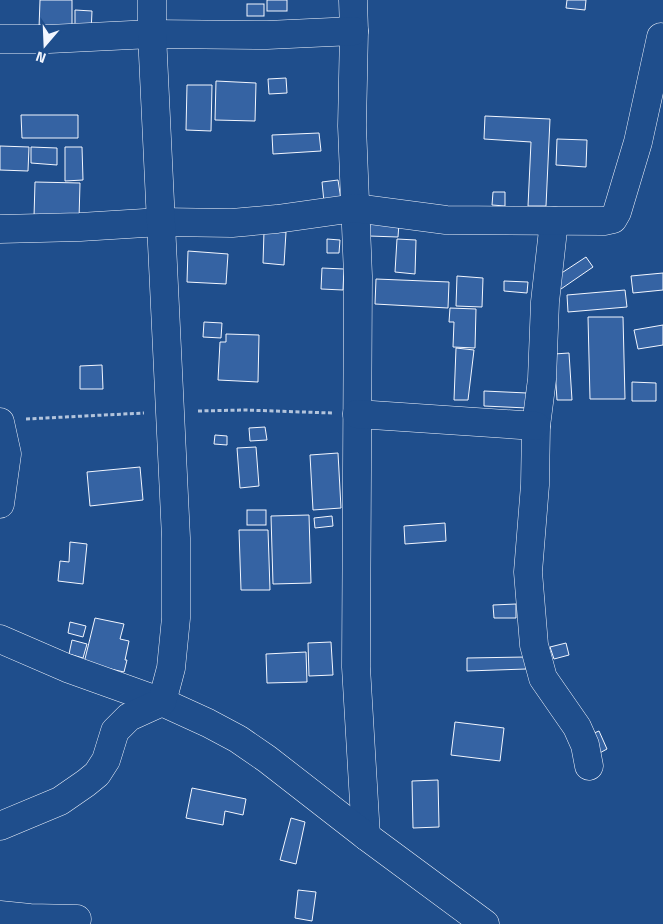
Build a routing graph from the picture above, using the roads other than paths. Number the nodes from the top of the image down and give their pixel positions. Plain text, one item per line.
1 (152, 0) edge
2 (353, 0) edge
3 (354, 31) junction
4 (152, 34) junction
5 (660, 37) dead end
6 (0, 39) edge
7 (355, 208) junction
8 (554, 221) junction
9 (161, 222) junction
10 (0, 229) edge
11 (357, 414) junction
12 (0, 422) edge
13 (536, 426) junction
14 (0, 504) edge
15 (0, 639) edge
16 (162, 702) junction
17 (589, 766) dead end
18 (0, 826) edge
19 (366, 836) junction
20 (0, 915) edge
21 (77, 919) dead end
22 (485, 924) edge

1 - 4 street
2 - 3 street
3 - 4 street
3 - 7 street
4 - 6 street
4 - 9 street
5 - 8 street
7 - 8 street
7 - 9 street
7 - 11 street
8 - 13 street
9 - 10 street
9 - 16 street
11 - 13 street
11 - 19 street
12 - 14 street
13 - 17 street
15 - 16 street
16 - 18 street
16 - 19 street
19 - 22 street
20 - 21 street

